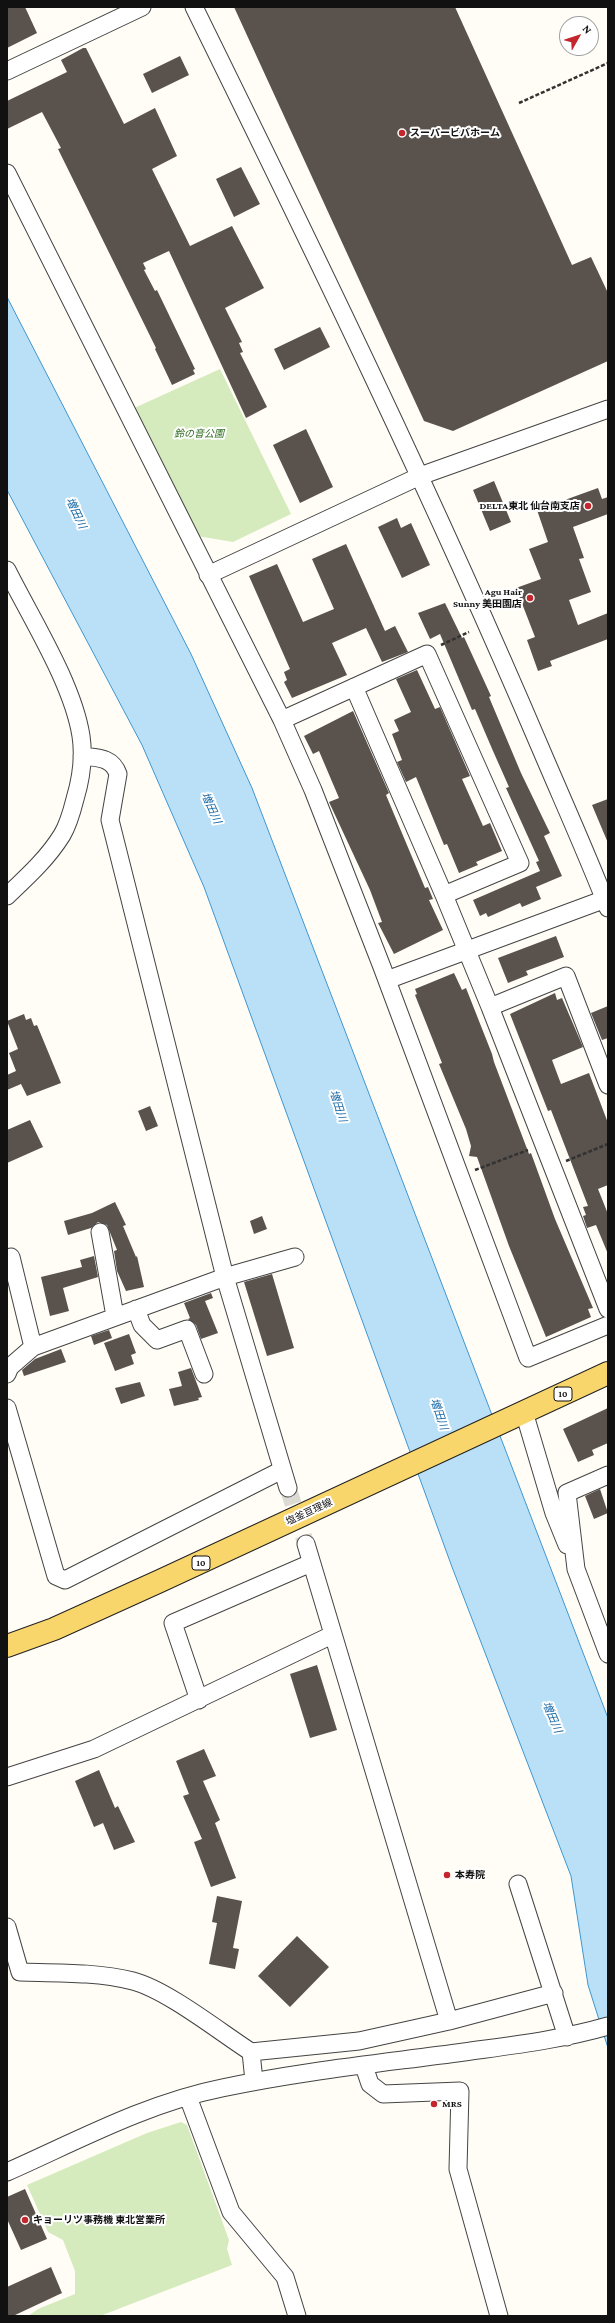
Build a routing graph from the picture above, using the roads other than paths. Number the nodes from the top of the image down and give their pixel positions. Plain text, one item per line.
1 (142, 7) edge
2 (194, 7) edge
3 (7, 71) edge
4 (7, 173) edge
5 (608, 409) edge
6 (420, 476) junction
7 (7, 570) edge
8 (208, 575) junction
9 (354, 687) junction
10 (282, 720) junction
11 (82, 756) junction
12 (444, 895) junction
13 (7, 896) edge
14 (607, 902) edge
15 (468, 950) junction
16 (387, 980) junction
17 (490, 1007) junction
18 (608, 1085) edge
19 (100, 1232) dead end
20 (11, 1257) dead end
21 (295, 1257) dead end
22 (225, 1277) junction
23 (136, 1309) junction
24 (608, 1309) edge
25 (115, 1316) junction
26 (608, 1325) edge
27 (33, 1347) junction
28 (608, 1373) edge
29 (7, 1374) edge
30 (204, 1374) dead end
31 (7, 1408) edge
32 (521, 1413) junction
33 (282, 1470) junction
34 (608, 1475) edge
35 (288, 1488) tunnel mouth
36 (306, 1544) tunnel mouth
37 (311, 1562) junction
38 (576, 1569) junction
39 (332, 1635) junction
40 (7, 1646) edge
41 (608, 1654) edge
42 (199, 1700) junction
43 (7, 1777) edge
44 (518, 1884) dead end
45 (7, 1927) edge
46 (554, 1993) junction
47 (449, 2022) junction
48 (608, 2026) edge
49 (575, 2035) junction
50 (251, 2052) junction
51 (364, 2066) junction
52 (254, 2081) junction
53 (188, 2097) junction
54 (7, 2172) edge
55 (297, 2316) edge
56 (500, 2316) edge

1 - 3 street
2 - 6 street
4 - 8 street
5 - 6 street
6 - 8 street
6 - 14 street
7 - 11 street
8 - 10 street
9 - 10 street
9 - 12 street
9 - 12 street
10 - 16 street
11 - 13 street
11 - 22 street
12 - 15 street
14 - 15 street
15 - 16 street
15 - 17 street
16 - 26 street
17 - 18 street
17 - 24 street
19 - 25 street
20 - 27 street
21 - 22 street
22 - 23 street
22 - 33 street
23 - 25 street
23 - 30 street
25 - 27 street
27 - 29 street
28 - 32 main road, 塩釜亘理線 / 10
31 - 33 street
32 - 38 street
32 - 40 main road, 塩釜亘理線 / 10
33 - 35 street
34 - 38 street
36 - 37 street
37 - 39 street
37 - 42 street
38 - 41 street
39 - 42 street
39 - 47 street
42 - 43 street
44 - 46 street
45 - 50 street
46 - 47 street
46 - 49 street
47 - 50 street
48 - 49 street
49 - 51 street
50 - 52 street
51 - 52 street
51 - 56 street
52 - 53 street
53 - 54 street
53 - 55 street

